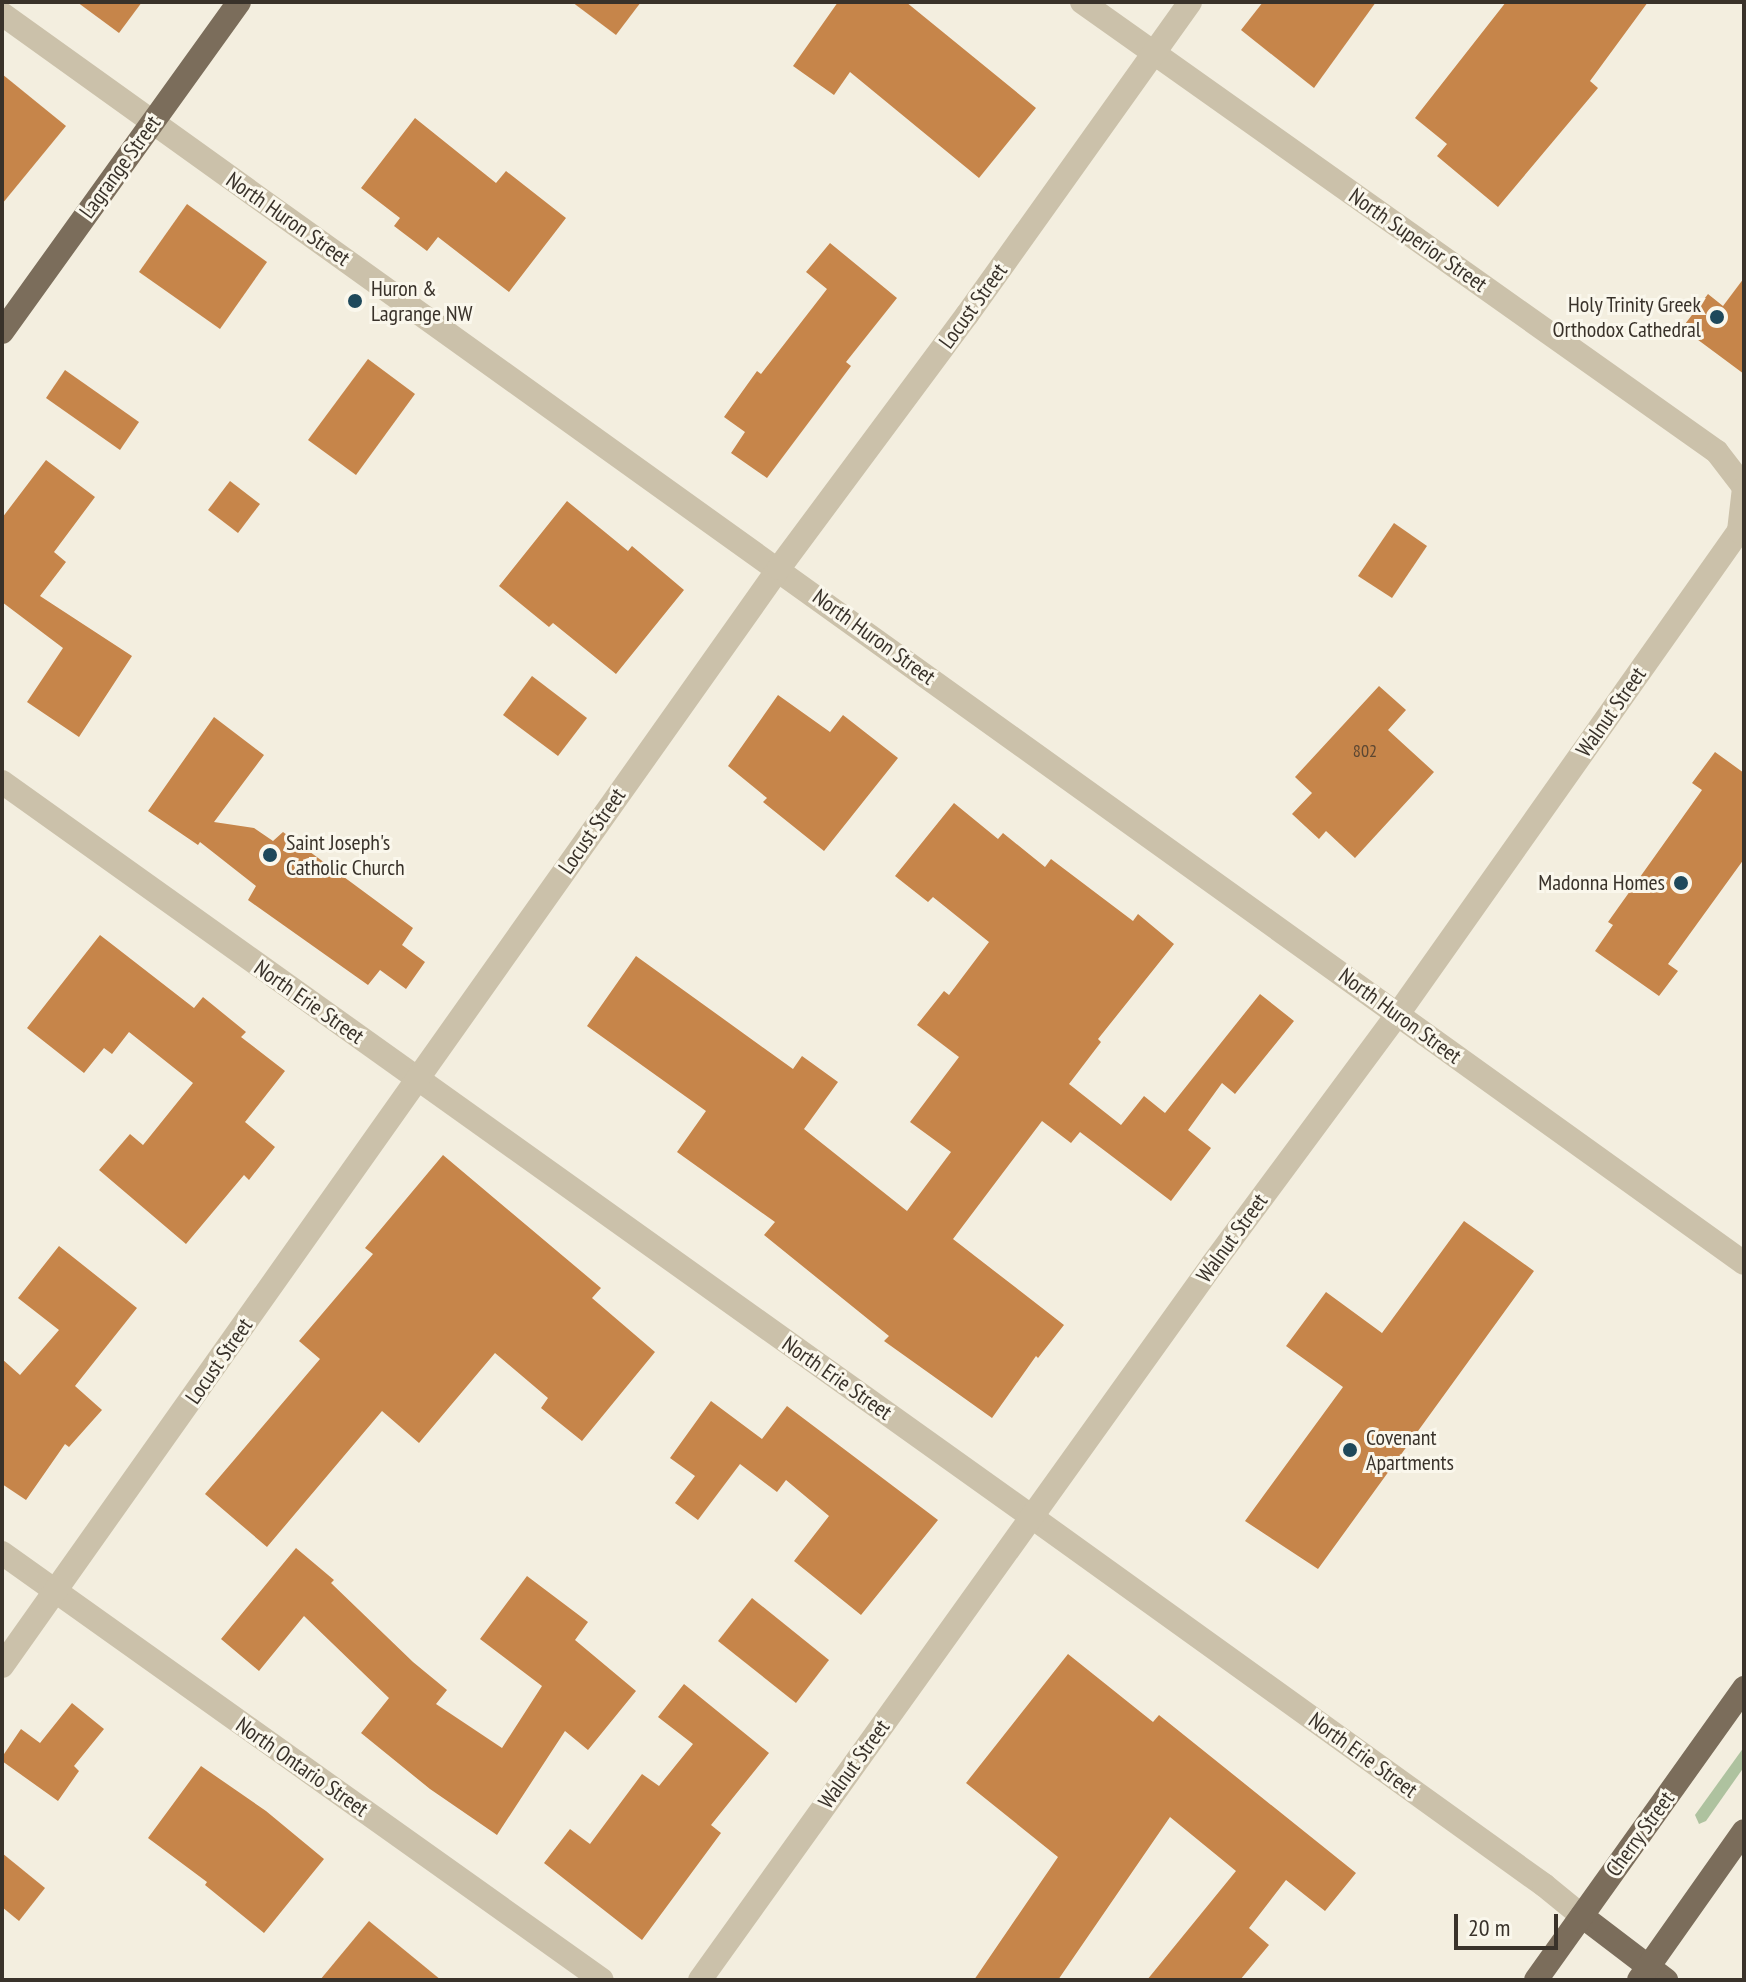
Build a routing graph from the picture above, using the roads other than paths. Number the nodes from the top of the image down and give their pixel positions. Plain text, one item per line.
1 (239, 2) edge
2 (1082, 2) edge
3 (1190, 2) edge
4 (2, 14) edge
5 (1154, 52) junction
6 (153, 122) junction
7 (2, 332) edge
8 (1744, 488) edge
9 (779, 568) junction
10 (2, 782) edge
11 (1398, 1014) junction
12 (416, 1078) junction
13 (1744, 1263) edge
14 (1032, 1517) junction
15 (2, 1553) edge
16 (55, 1591) junction
17 (2, 1666) edge
18 (1744, 1688) edge
19 (1744, 1831) edge
20 (1582, 1916) junction
21 (1651, 1976) edge
22 (602, 1980) edge
23 (700, 1980) edge
24 (1536, 1980) edge

1 - 6 main road, Lagrange Street
2 - 5 street, North Superior Street
3 - 5 street, Locust Street
4 - 6 street, North Huron Street
5 - 8 street, North Superior Street
5 - 9 street, Locust Street
6 - 7 main road, Lagrange Street
6 - 9 street, North Huron Street
8 - 11 street, Walnut Street
9 - 11 street, North Huron Street
9 - 12 street, Locust Street
10 - 12 street, North Erie Street
11 - 13 street, North Huron Street
11 - 14 street, Walnut Street
12 - 14 street, North Erie Street
12 - 16 street, Locust Street
14 - 20 street, North Erie Street
14 - 23 street, Walnut Street
15 - 16 street, North Ontario Street
16 - 17 street, Locust Street
16 - 22 street, North Ontario Street
18 - 20 main road, Cherry Street
19 - 21 main road
20 - 21 main road, North Erie Street
20 - 24 main road, Cherry Street

